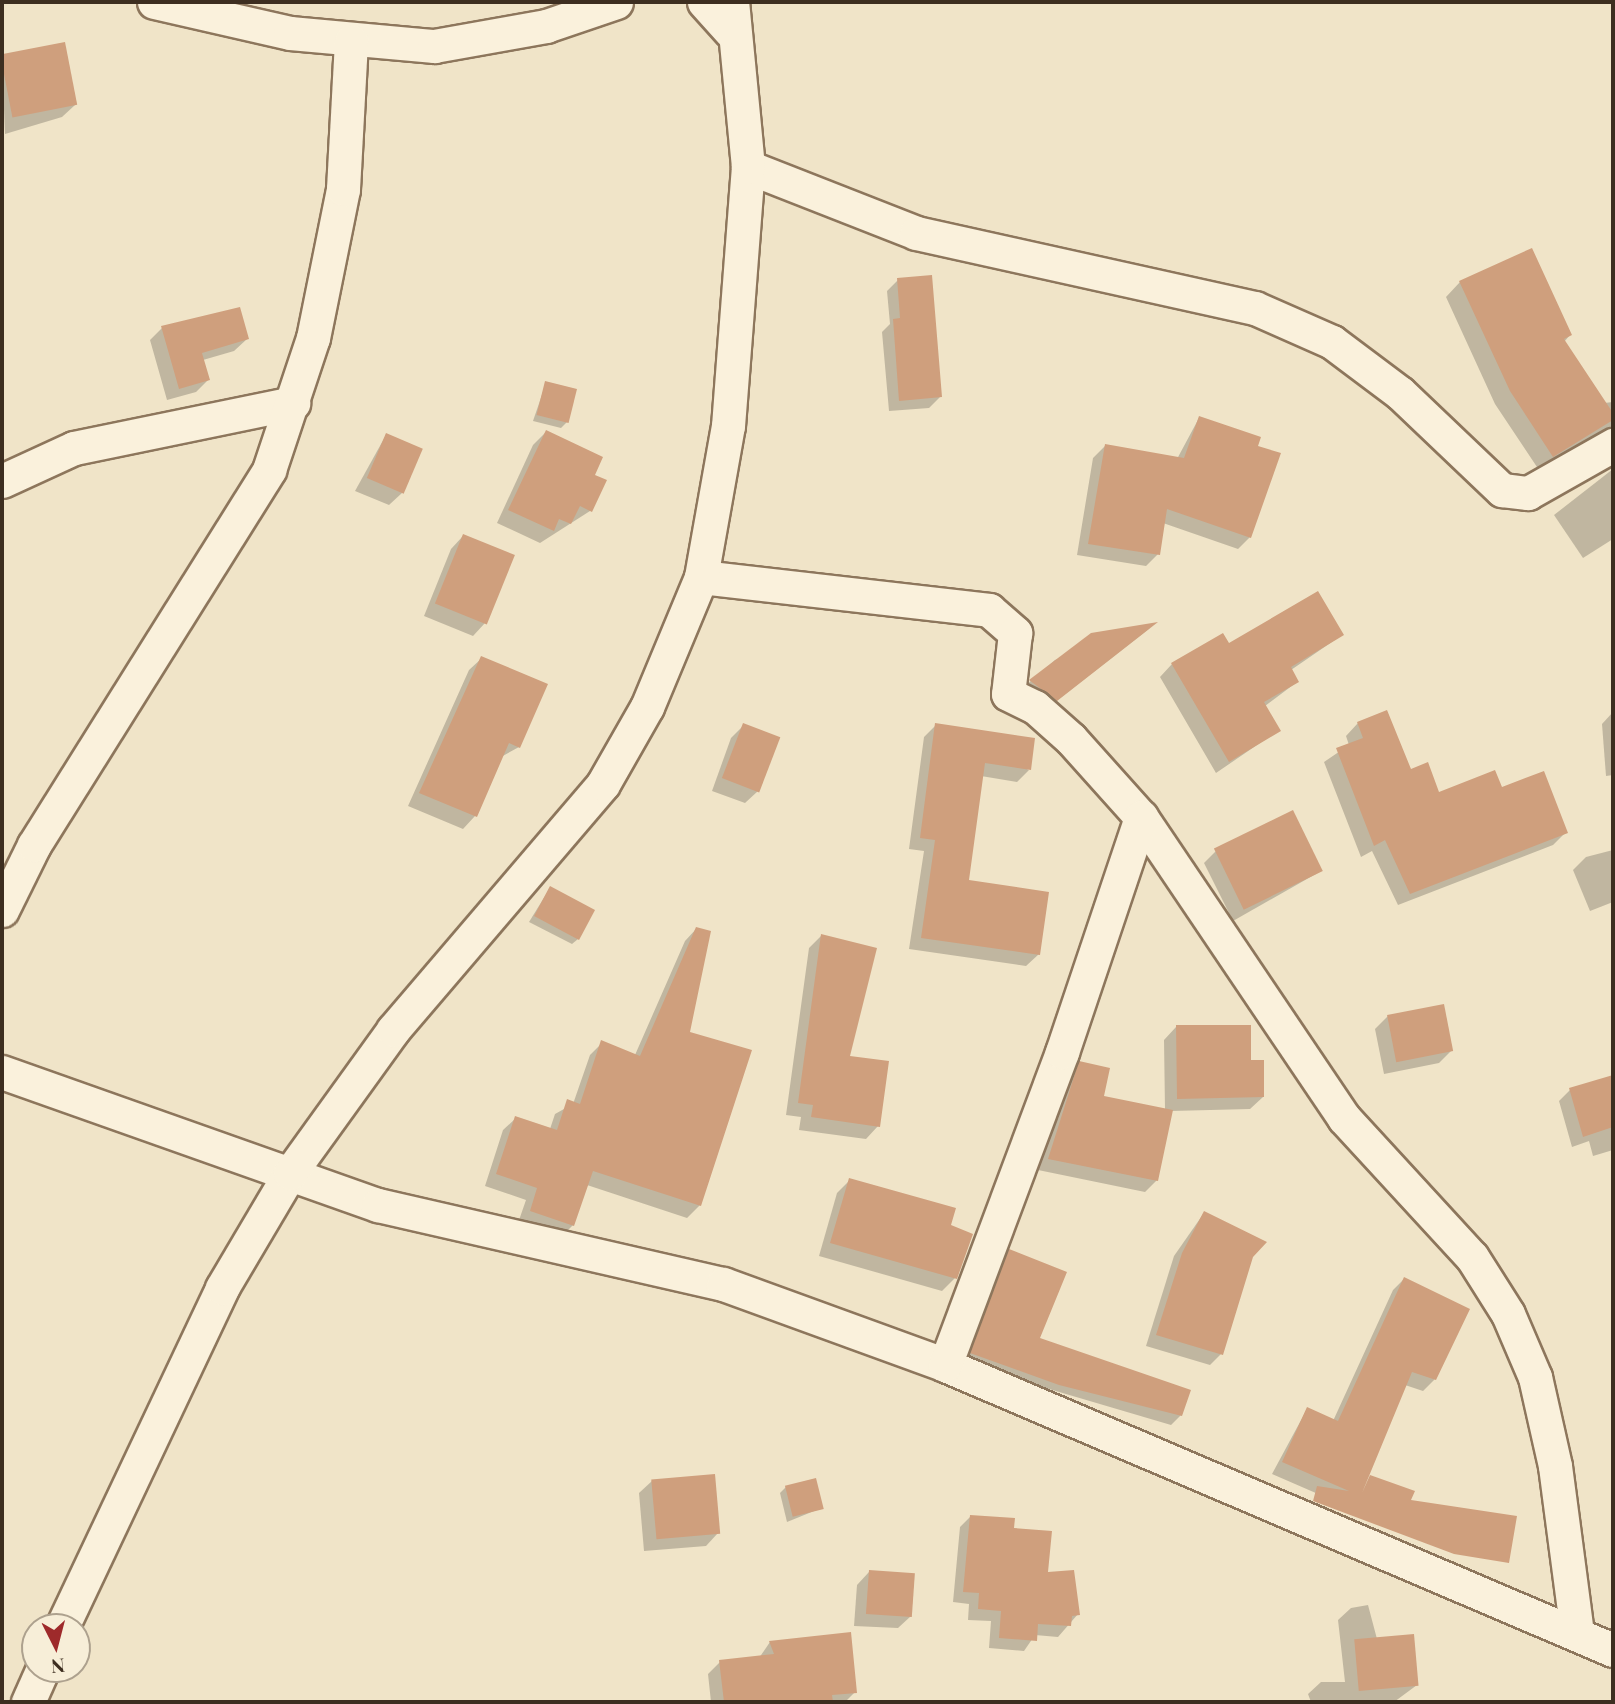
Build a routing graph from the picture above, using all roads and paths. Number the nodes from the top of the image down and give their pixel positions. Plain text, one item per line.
1 (154, 2) edge
2 (616, 2) edge
3 (704, 2) edge
4 (732, 17) edge
5 (351, 41) junction
6 (748, 167) junction
7 (293, 403) junction
8 (1613, 445) edge
9 (2, 481) edge
10 (701, 577) junction
11 (1141, 817) junction
12 (2, 910) edge
13 (2, 1072) edge
14 (290, 1173) junction
15 (945, 1365) junction
16 (69, 1613) edge
17 (1577, 1632) junction
18 (1613, 1650) edge
19 (37, 1683) edge
20 (28, 1702) edge

1 - 5 street
2 - 5 street
3 - 4 street
4 - 6 street
5 - 7 street
6 - 8 street
6 - 10 street
7 - 9 street
7 - 12 street
10 - 11 street
10 - 14 street
11 - 15 street
11 - 17 street
13 - 14 street
14 - 15 street
14 - 16 street
15 - 17 street
17 - 18 street
19 - 20 street

